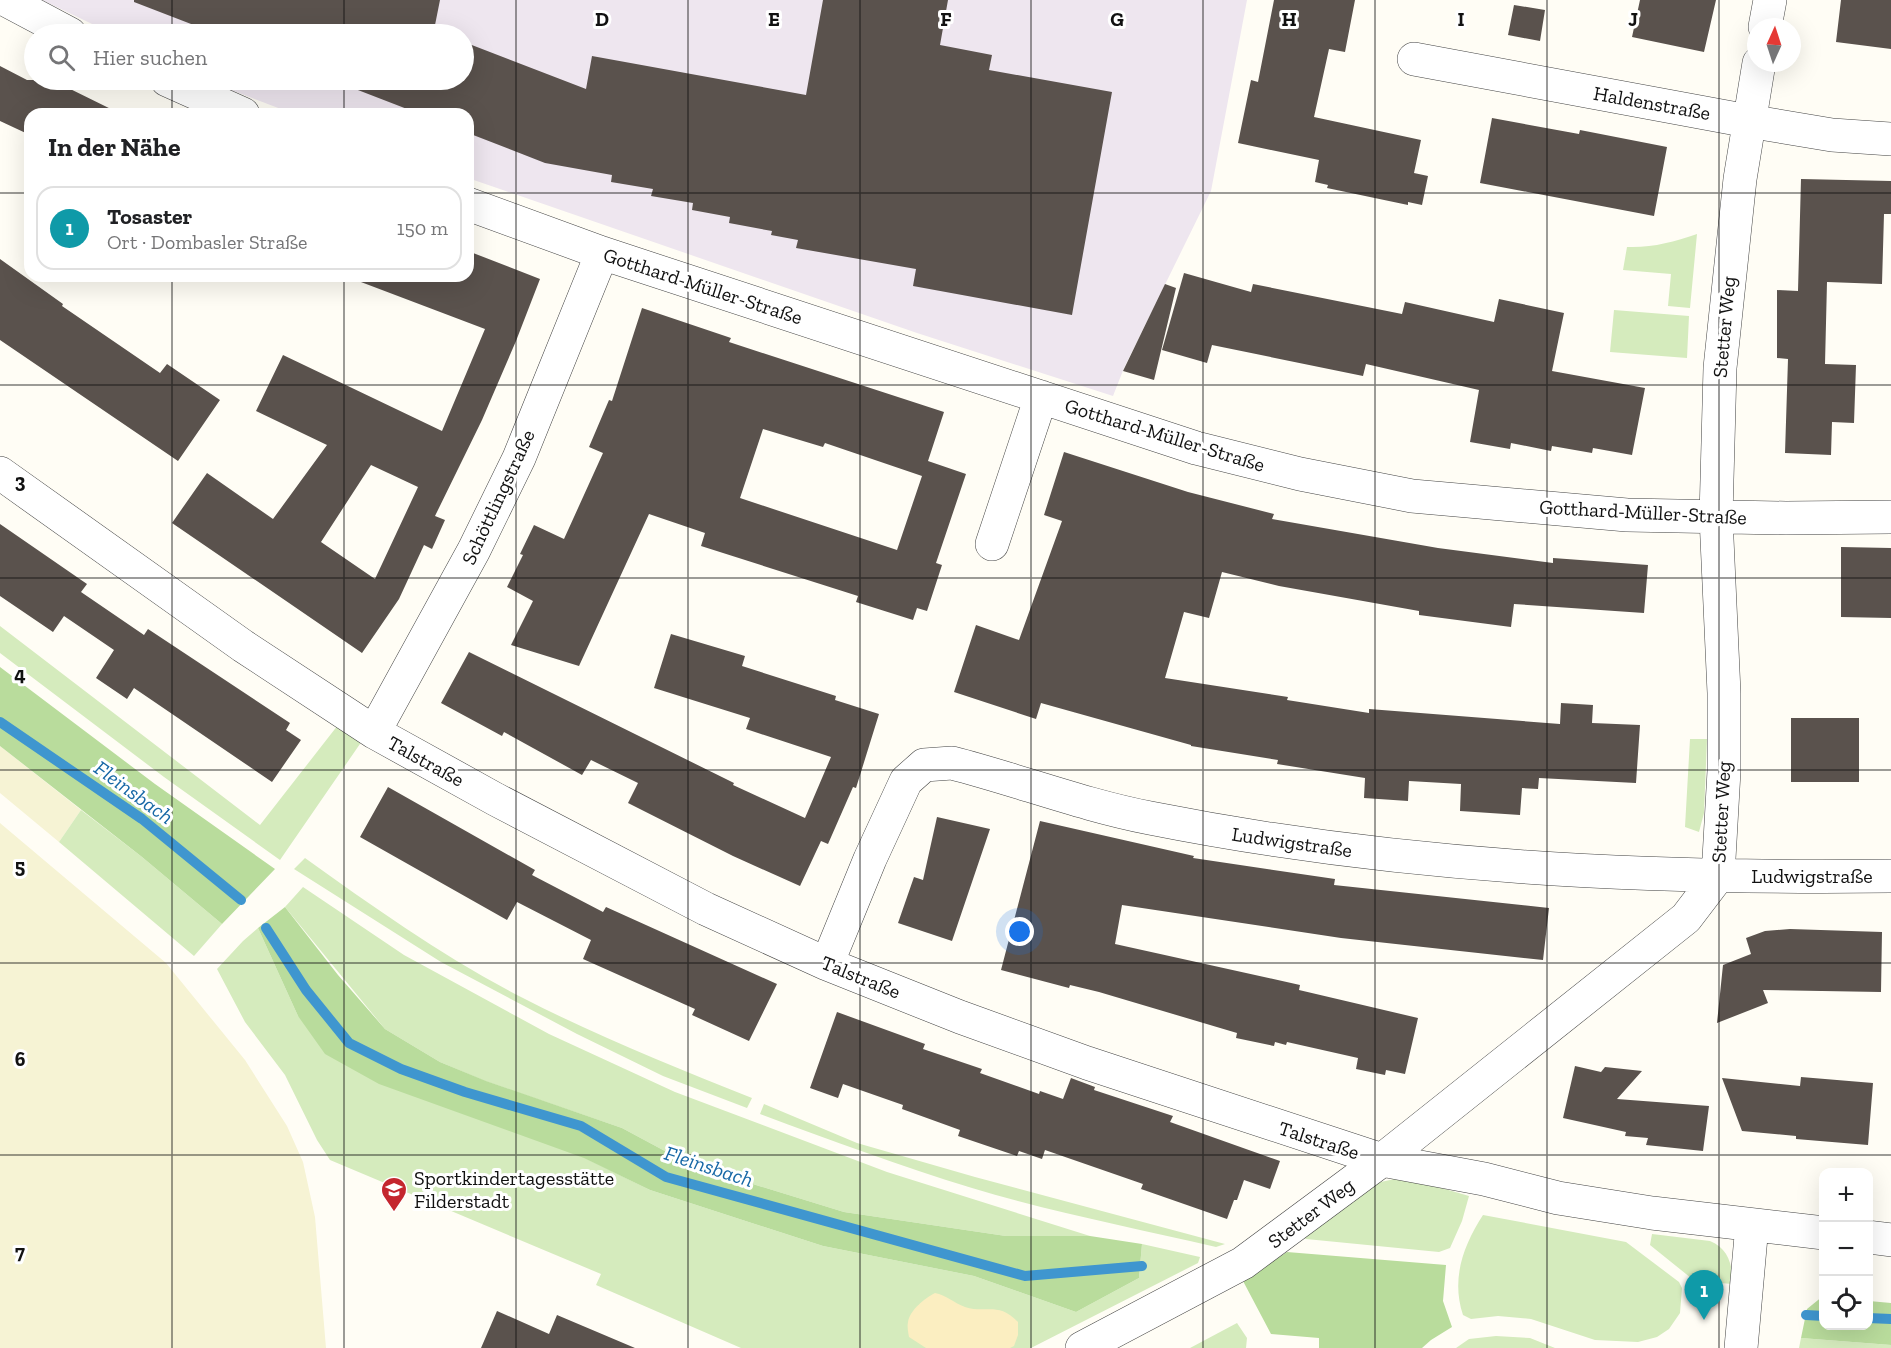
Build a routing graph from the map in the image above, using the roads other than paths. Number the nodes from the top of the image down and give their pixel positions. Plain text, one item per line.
1 (6, 0) edge
2 (1770, 0) edge
3 (1767, 18) edge
4 (51, 24) edge
5 (1414, 59) dead end
6 (1757, 72) edge
7 (189, 90) edge
8 (230, 108) edge
9 (1748, 121) junction
10 (1891, 139) edge
11 (474, 206) edge
12 (602, 253) junction
13 (1041, 397) junction
14 (0, 473) edge
15 (1891, 516) edge
16 (1716, 517) junction
17 (992, 544) dead end
18 (374, 732) junction
19 (1718, 876) junction
20 (1891, 876) edge
21 (827, 964) junction
22 (1382, 1160) junction
23 (1752, 1225) junction
24 (1819, 1232) edge
25 (1873, 1238) edge
26 (1891, 1240) edge
27 (1082, 1348) edge
28 (1741, 1348) edge

1 - 4 street
2 - 3 street
5 - 9 street, Haldenstraße
6 - 9 street, Stetter Weg
7 - 8 street
9 - 10 street, Haldenstraße
9 - 16 street, Stetter Weg
11 - 12 street, Gotthard-Müller-Straße
12 - 13 street, Gotthard-Müller-Straße
12 - 18 street, Schöttlingstraße
13 - 16 street, Gotthard-Müller-Straße
13 - 17 street
14 - 18 street, Talstraße
15 - 16 street, Gotthard-Müller-Straße
16 - 19 street, Stetter Weg
18 - 21 street, Talstraße
19 - 20 street, Ludwigstraße
19 - 21 street, Ludwigstraße
19 - 22 street, Stetter Weg
21 - 22 street, Talstraße
22 - 23 street, Talstraße
22 - 27 street, Stetter Weg
23 - 24 street, Talstraße
23 - 28 street
25 - 26 street

